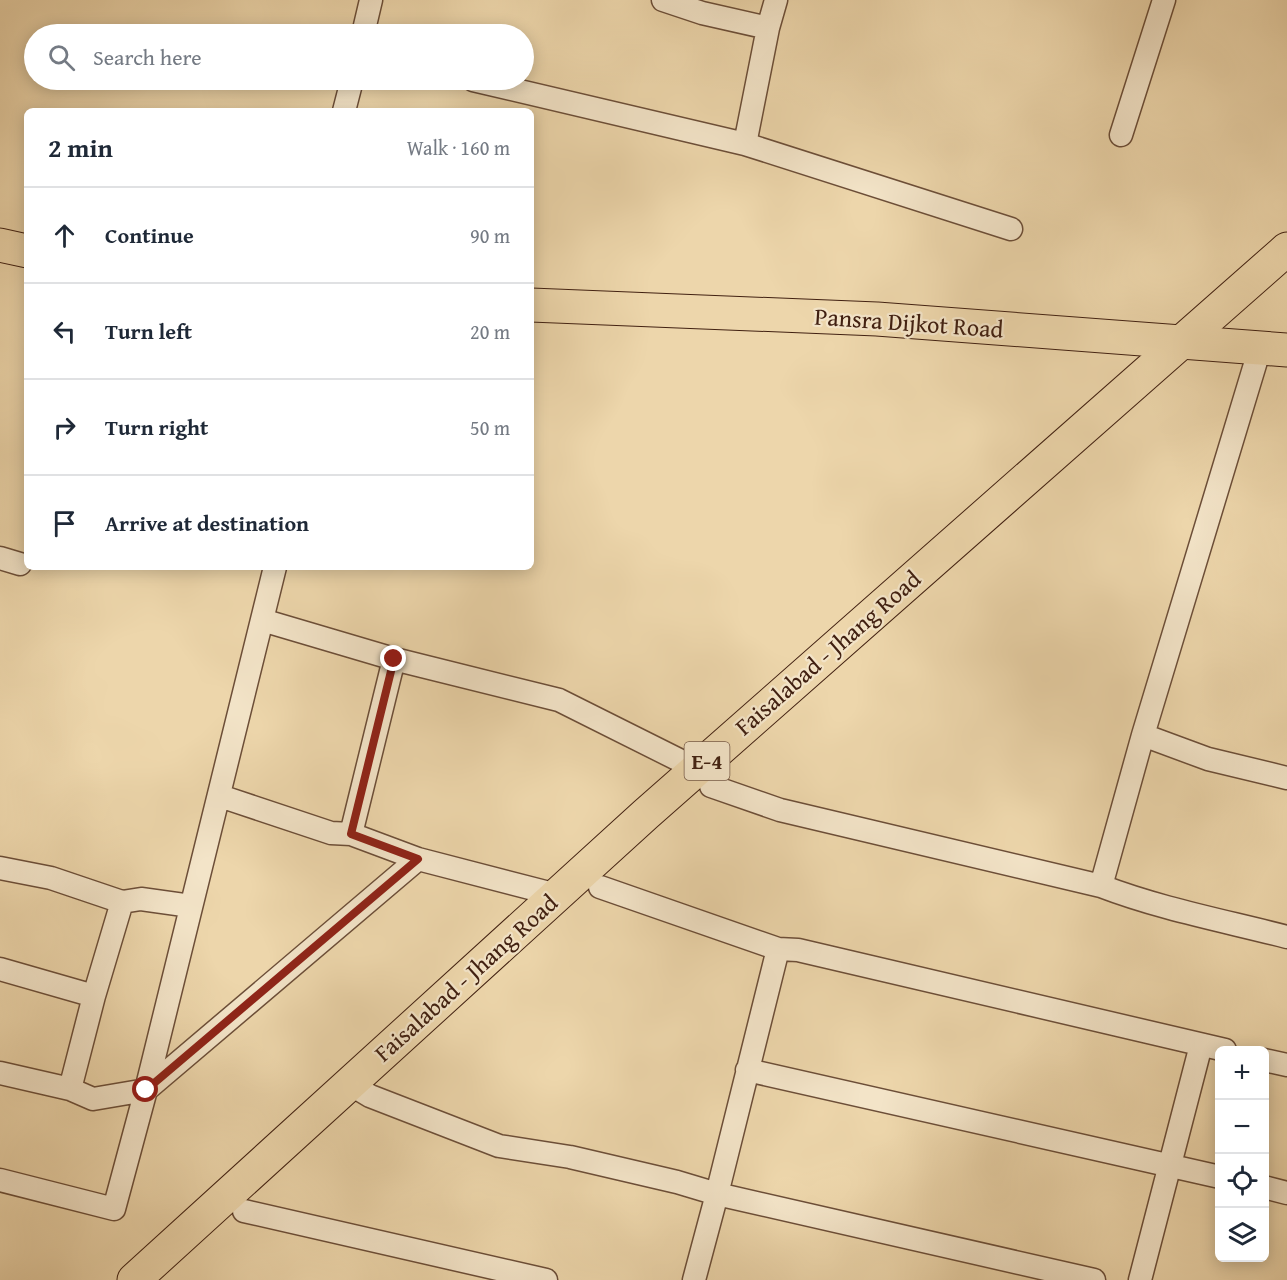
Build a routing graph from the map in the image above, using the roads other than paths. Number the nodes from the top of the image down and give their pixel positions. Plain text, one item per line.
1 (371, 0) edge
2 (663, 0) edge
3 (776, 0) edge
4 (1164, 0) edge
5 (365, 24) edge
6 (768, 28) junction
7 (349, 90) edge
8 (516, 90) edge
9 (345, 108) edge
10 (1121, 135) dead end
11 (745, 144) junction
12 (1011, 229) dead end
13 (0, 246) edge
14 (1287, 249) edge
15 (24, 250) edge
16 (1287, 274) edge
17 (534, 304) edge
18 (1193, 343) junction
19 (1274, 349) edge
20 (274, 570) edge
21 (262, 620) junction
22 (394, 659) junction
23 (1143, 735) junction
24 (704, 778) junction
25 (1287, 778) edge
26 (220, 796) junction
27 (351, 834) junction
28 (418, 859) junction
29 (0, 868) edge
30 (1101, 886) junction
31 (600, 887) junction
32 (557, 895) junction
33 (122, 902) junction
34 (192, 906) junction
35 (1287, 937) edge
36 (778, 949) junction
37 (0, 969) edge
38 (94, 996) junction
39 (1202, 1045) junction
40 (1215, 1048) edge
41 (1269, 1061) edge
42 (1287, 1065) edge
43 (747, 1070) junction
44 (0, 1073) edge
45 (70, 1089) junction
46 (146, 1090) junction
47 (360, 1090) junction
48 (1170, 1166) junction
49 (1215, 1176) edge
50 (0, 1180) edge
51 (1269, 1188) edge
52 (1287, 1192) edge
53 (717, 1194) junction
54 (244, 1210) junction
55 (134, 1280) edge
56 (168, 1280) edge
57 (546, 1280) edge
58 (694, 1280) edge
59 (1094, 1280) edge
60 (1140, 1280) edge

1 - 5 street
2 - 6 street
3 - 6 street
4 - 10 street
6 - 11 street
7 - 9 street
8 - 11 street
11 - 12 street
13 - 15 main road
14 - 18 main road, Faisalabad - Jhang Road / E-4
16 - 18 main road, Faisalabad - Jhang Road / E-4
17 - 18 main road, Pansra Dijkot Road
18 - 19 main road, Pansra Dijkot Road
18 - 24 main road, Faisalabad - Jhang Road / E-4
19 - 23 street
20 - 21 street
21 - 22 street
21 - 26 street
22 - 24 street
22 - 27 street
23 - 25 street
23 - 30 street
24 - 30 street
24 - 31 main road, Faisalabad - Jhang Road / E-4
24 - 32 main road, Faisalabad - Jhang Road / E-4
26 - 27 street
26 - 34 street
27 - 28 street
28 - 32 street
28 - 46 street
29 - 33 street
30 - 35 street
31 - 36 street
31 - 47 main road, Faisalabad - Jhang Road / E-4
32 - 47 main road, Faisalabad - Jhang Road / E-4
33 - 34 street
33 - 38 street
34 - 46 street
36 - 39 street
36 - 43 street
37 - 38 street
38 - 45 street
39 - 40 street
39 - 48 street
41 - 42 street
43 - 48 street
43 - 53 street
44 - 45 street
45 - 46 street
46 - 50 street
47 - 53 street
47 - 54 main road, Faisalabad - Jhang Road / E-4
47 - 55 main road, Faisalabad - Jhang Road / E-4
48 - 49 street
48 - 60 street
51 - 52 street
53 - 58 street
53 - 59 street
54 - 56 main road, Faisalabad - Jhang Road / E-4
54 - 57 street

